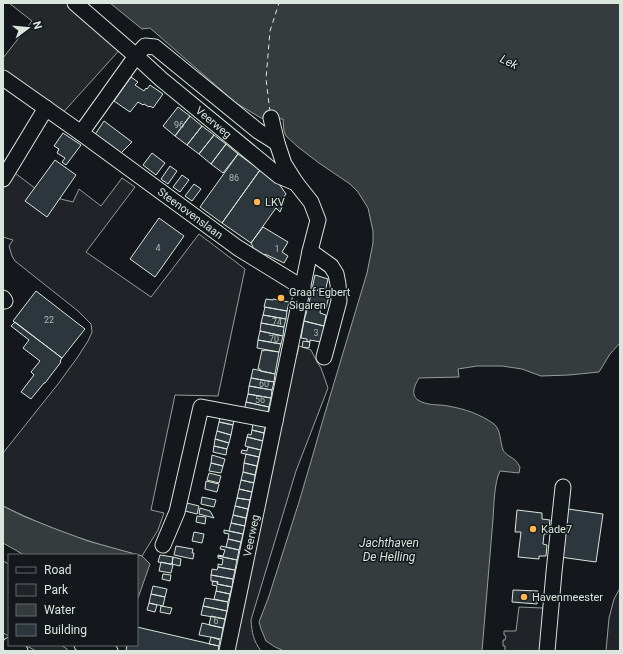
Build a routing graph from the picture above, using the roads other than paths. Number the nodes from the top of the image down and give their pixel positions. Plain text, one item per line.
1 (75, 3) edge
2 (136, 56) junction
3 (3, 78) edge
4 (46, 108) junction
5 (271, 118) dead end
6 (81, 133) junction
7 (277, 143) junction
8 (4, 176) edge
9 (296, 183) junction
10 (310, 251) junction
11 (303, 288) junction
12 (324, 357) dead end
13 (276, 421) junction
14 (563, 487) dead end
15 (163, 545) dead end
16 (11, 646) edge
17 (86, 646) edge
18 (20, 651) edge
19 (110, 651) edge
20 (227, 651) edge
21 (547, 651) edge

1 - 2 street
2 - 6 street
2 - 7 street
2 - 9 street, Veerweg
3 - 4 street, Steenovenslaan
4 - 6 street, Steenovenslaan
4 - 8 street
5 - 7 street, Veerweg
6 - 11 street, Steenovenslaan
7 - 9 street, Veerweg
9 - 10 street, Veerweg
10 - 11 street, Veerweg
10 - 12 street
11 - 13 street, Veerweg
13 - 15 street
13 - 20 street, Veerweg
14 - 21 street
16 - 18 street
17 - 19 street

